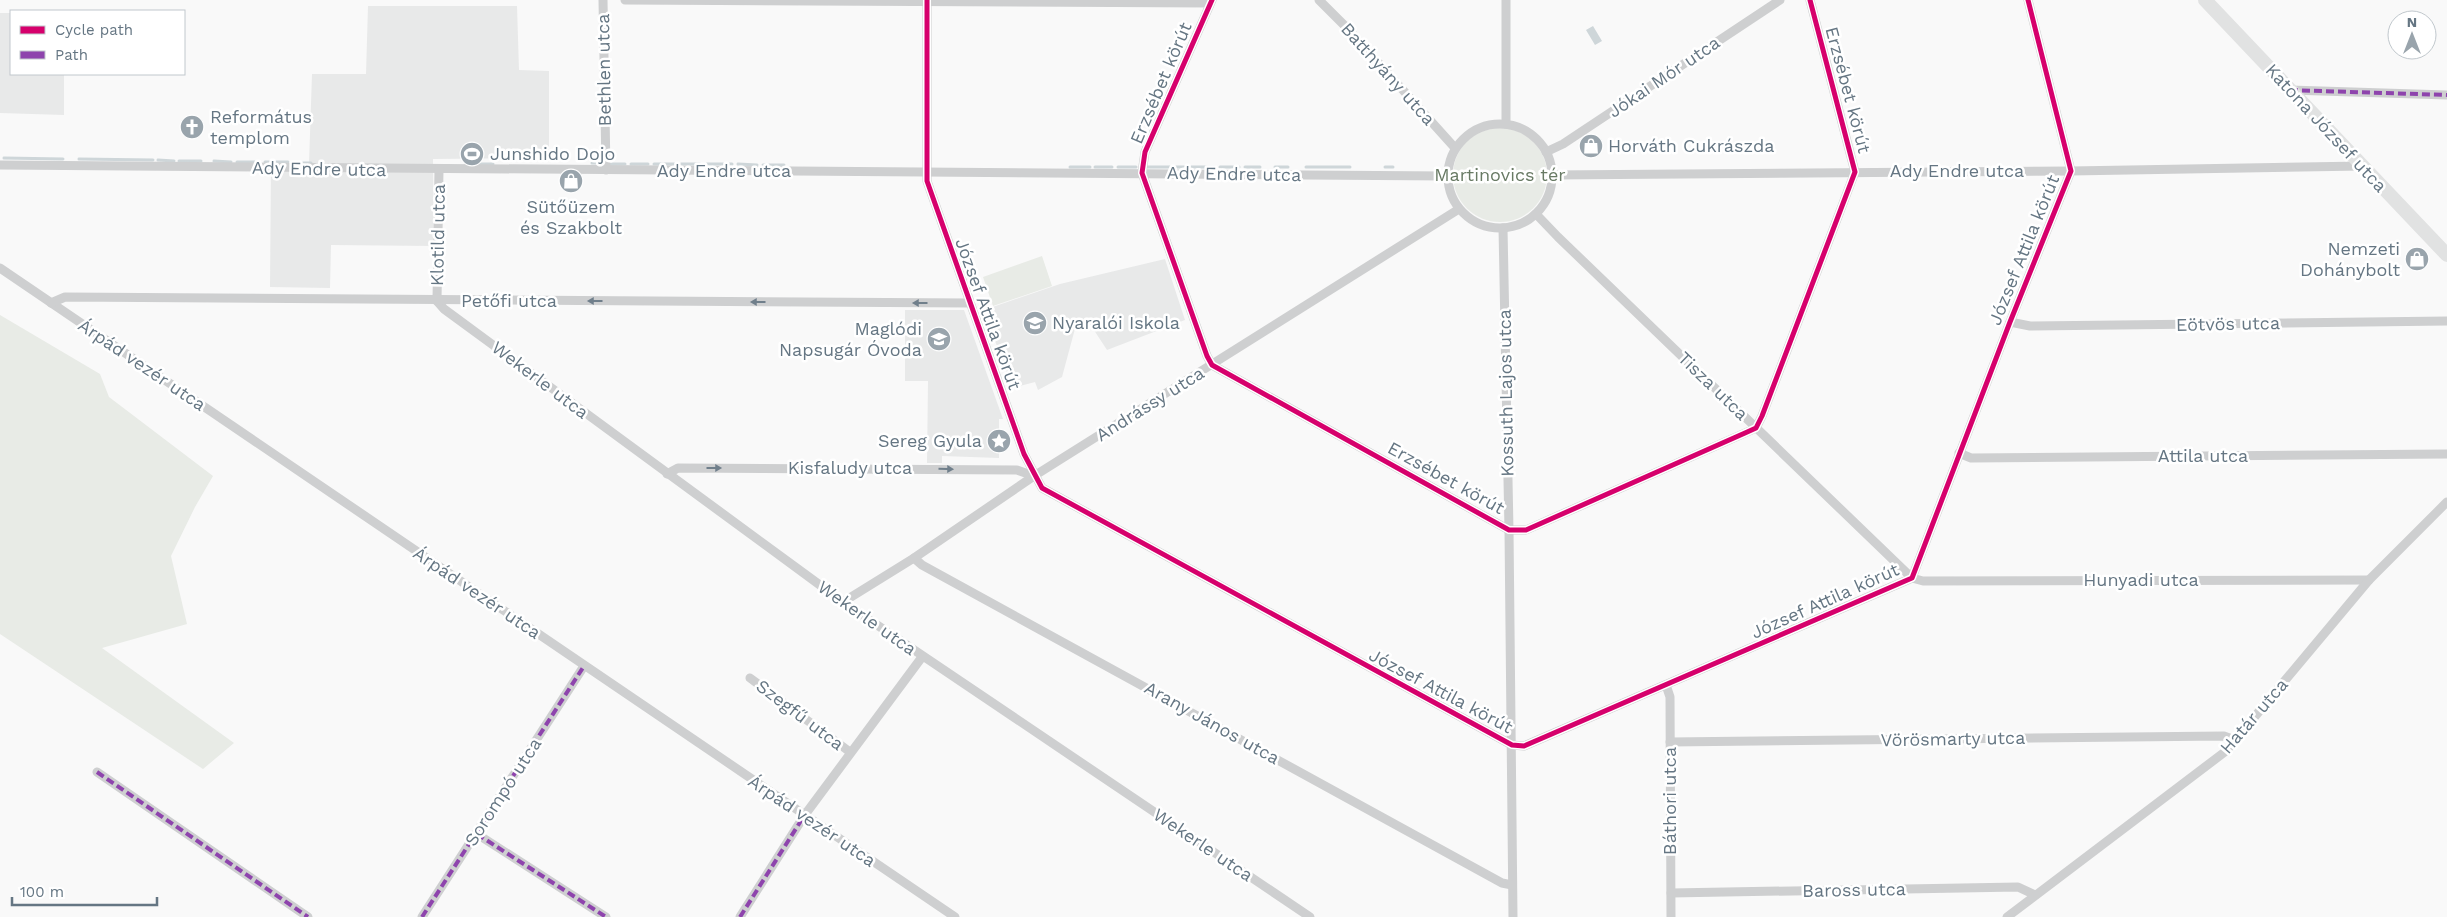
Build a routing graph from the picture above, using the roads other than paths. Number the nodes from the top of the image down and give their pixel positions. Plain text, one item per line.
1 (603, 0) edge
2 (625, 0) edge
3 (1319, 0) edge
4 (1506, 0) edge
5 (1780, 0) edge
6 (1810, 0) edge
7 (2028, 0) edge
8 (2205, 0) edge
9 (765, 1) edge
10 (927, 1) edge
11 (1091, 1) edge
12 (1211, 2) edge
13 (2290, 90) junction
14 (2447, 95) edge
15 (1506, 124) junction
16 (1455, 148) junction
17 (1546, 152) junction
18 (0, 165) edge
19 (2363, 166) junction
20 (439, 169) junction
21 (606, 170) junction
22 (2071, 171) junction
23 (925, 172) junction
24 (1855, 172) junction
25 (1142, 173) junction
26 (1552, 175) junction
27 (1447, 176) junction
28 (1459, 209) junction
29 (1536, 214) junction
30 (1503, 228) junction
31 (2447, 256) edge
32 (0, 268) edge
33 (437, 300) junction
34 (51, 303) junction
35 (969, 303) junction
36 (2447, 321) edge
37 (2010, 322) junction
38 (1212, 365) junction
39 (1756, 428) junction
40 (1959, 454) junction
41 (2447, 454) edge
42 (667, 474) junction
43 (1034, 476) junction
44 (2447, 502) edge
45 (1509, 530) junction
46 (914, 558) junction
47 (1912, 578) junction
48 (2369, 580) junction
49 (842, 602) junction
50 (922, 657) junction
51 (584, 666) junction
52 (750, 678) dead end
53 (1666, 685) junction
54 (2235, 740) junction
55 (1670, 742) junction
56 (1512, 745) junction
57 (850, 752) junction
58 (97, 772) dead end
59 (804, 816) junction
60 (477, 834) junction
61 (1512, 885) junction
62 (1671, 893) junction
63 (2035, 895) junction
64 (308, 917) edge
65 (422, 917) edge
66 (606, 917) edge
67 (740, 917) edge
68 (955, 917) edge
69 (1310, 917) edge
70 (1513, 917) edge
71 (1671, 917) edge
72 (2007, 917) edge

1 - 21 street, Bethlen utca
2 - 9 street
3 - 16 street, Batthyány utca
4 - 15 street
5 - 17 street, Jókai Mór utca
6 - 24 street, Erzsébet körút
7 - 22 street, József Attila körút
8 - 13 main road, Katona József utca
9 - 10 street
10 - 11 street
10 - 23 street, József Attila körút
11 - 12 street
12 - 25 street, Erzsébet körút
13 - 14 street
13 - 19 main road, Katona József utca
15 - 16 street
15 - 17 street
16 - 27 street
17 - 26 street
18 - 20 street, Ady Endre utca
19 - 22 street, Ady Endre utca
19 - 31 main road, Katona József utca
20 - 21 street, Ady Endre utca
20 - 33 street, Klotild utca
21 - 23 street, Ady Endre utca
22 - 24 street, Ady Endre utca
22 - 37 street, József Attila körút
23 - 25 street, Ady Endre utca
23 - 35 street, József Attila körút
24 - 26 street, Ady Endre utca
24 - 39 street, Erzsébet körút
25 - 27 street, Ady Endre utca
25 - 38 street
26 - 29 street
27 - 28 street
28 - 30 street
28 - 38 street, Andrássy utca
29 - 30 street
29 - 39 street, Tisza utca
30 - 45 street, Kossuth Lajos utca
32 - 34 street, Árpád vezér utca
33 - 34 street, Petőfi utca
35 -> 33 street, Petőfi utca
33 - 42 street, Wekerle utca
34 - 51 street, Árpád vezér utca
35 - 43 street, József Attila körút
36 - 37 street, Eötvös utca
37 - 40 street, József Attila körút
38 - 43 street, Andrássy utca
38 - 45 street, Erzsébet körút
39 - 45 street, Erzsébet körút
39 - 47 street, Tisza utca
40 - 41 street, Attila utca
40 - 47 street, József Attila körút
42 -> 43 street, Kisfaludy utca
42 - 49 street, Wekerle utca
43 - 46 street, Andrássy utca
43 - 56 street, József Attila körút
44 - 48 street, Határ utca
45 - 56 street, Kossuth Lajos utca
46 - 49 street, Andrássy utca
46 - 61 street, Arany János utca
47 - 48 street, Hunyadi utca
47 - 53 street, József Attila körút
48 - 54 street, Határ utca
49 - 50 street, Wekerle utca
50 - 57 street, Szegfű utca
50 - 69 street, Wekerle utca
51 - 59 street, Árpád vezér utca
51 - 60 street, Sorompó utca
52 - 57 street, Szegfű utca
53 - 55 street, Báthori utca
53 - 56 street, József Attila körút
54 - 55 street, Vörösmarty utca
54 - 63 street, Határ utca
55 - 62 street, Báthori utca
56 - 61 street, Kossuth Lajos utca
57 - 59 street, Szegfű utca
58 - 64 street
59 - 67 street, Szegfű utca
59 - 68 street, Árpád vezér utca
60 - 65 street, Sorompó utca
60 - 66 street
61 - 70 street, Kossuth Lajos utca
62 - 63 street, Baross utca
62 - 71 street, Báthori utca
63 - 72 street, Határ utca

